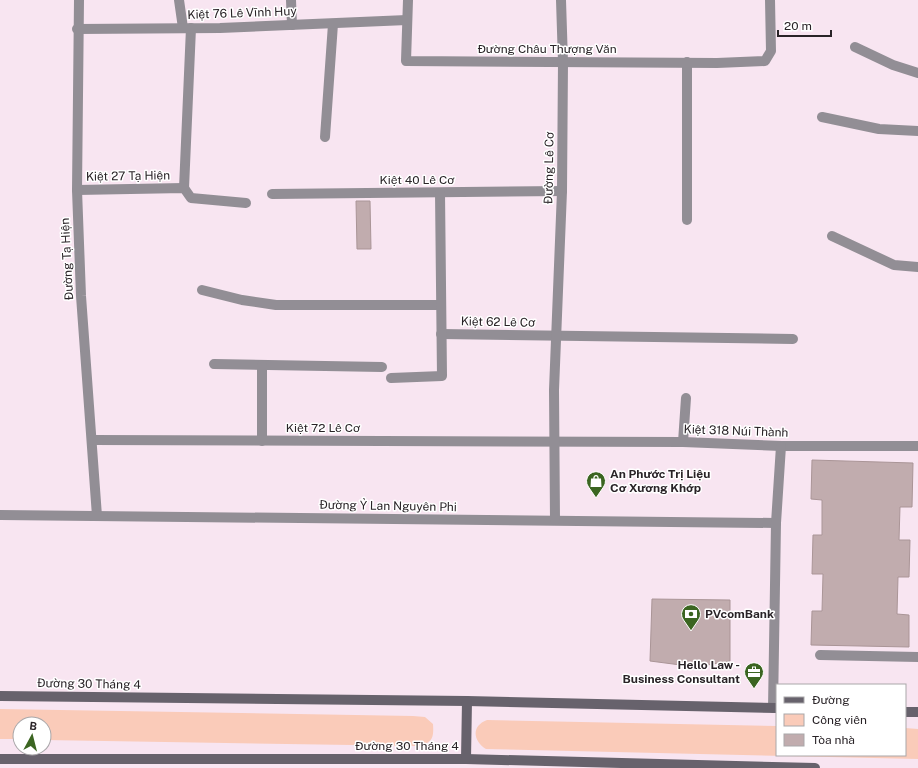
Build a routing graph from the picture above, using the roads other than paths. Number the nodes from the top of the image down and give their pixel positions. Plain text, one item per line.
1 (78, 0) edge
2 (179, 0) edge
3 (291, 0) edge
4 (408, 0) edge
5 (561, 0) edge
6 (770, 0) edge
7 (407, 20) junction
8 (333, 24) junction
9 (292, 25) junction
10 (187, 28) junction
11 (77, 29) junction
12 (855, 47) dead end
13 (563, 62) junction
14 (687, 62) junction
15 (918, 73) edge
16 (822, 117) dead end
17 (918, 131) edge
18 (325, 138) dead end
19 (184, 188) junction
20 (77, 190) junction
21 (562, 191) junction
22 (440, 193) junction
23 (272, 194) dead end
24 (246, 203) dead end
25 (687, 220) dead end
26 (832, 236) dead end
27 (918, 267) edge
28 (202, 290) dead end
29 (441, 305) junction
30 (441, 334) junction
31 (555, 336) junction
32 (794, 340) dead end
33 (214, 364) dead end
34 (262, 366) junction
35 (382, 367) dead end
36 (391, 378) dead end
37 (686, 398) dead end
38 (93, 440) junction
39 (262, 441) junction
40 (554, 442) junction
41 (683, 442) junction
42 (781, 446) junction
43 (918, 446) edge
44 (0, 515) edge
45 (97, 516) junction
46 (556, 520) junction
47 (776, 523) junction
48 (820, 655) dead end
49 (918, 657) edge
50 (0, 696) edge
51 (467, 702) junction
52 (775, 708) edge
53 (906, 712) edge
54 (918, 712) edge
55 (0, 758) edge
56 (466, 759) junction
57 (769, 767) edge
58 (815, 768) edge

1 - 11 street, Đường Tạ Hiện
2 - 10 street
3 - 9 street
4 - 7 street
5 - 13 street, Đường Lê Cơ
6 - 14 street, Đường Châu Thượng Văn
7 - 8 street, Kiệt 76 Lê Vĩnh Huy
7 - 13 street, Đường Châu Thượng Văn
8 - 9 street, Kiệt 76 Lê Vĩnh Huy
8 - 18 street
9 - 10 street, Kiệt 76 Lê Vĩnh Huy
10 - 11 street, Kiệt 76 Lê Vĩnh Huy
10 - 19 street
11 - 20 street, Đường Tạ Hiện
12 - 15 street
13 - 14 street, Đường Châu Thượng Văn
13 - 21 street, Đường Lê Cơ
14 - 25 street
16 - 17 street
19 - 20 street, Kiệt 27 Tạ Hiện
19 - 24 street, Kiệt 27 Tạ Hiện
20 - 38 street, Đường Tạ Hiện
21 - 22 street, Kiệt 40 Lê Cơ
21 - 31 street, Đường Lê Cơ
22 - 23 street, Kiệt 40 Lê Cơ
22 - 29 street
26 - 27 street
28 - 29 street
29 - 30 street
30 - 31 street, Kiệt 62 Lê Cơ
30 - 36 street
31 - 32 street
31 - 40 street, Đường Lê Cơ
33 - 34 street
34 - 35 street
34 - 39 street
37 - 41 street
38 - 39 street, Kiệt 72 Lê Cơ
38 - 45 street, Đường Tạ Hiện
39 - 40 street, Kiệt 72 Lê Cơ
40 - 41 street, Kiệt 318 Núi Thành
40 - 46 street, Đường Lê Cơ
41 - 42 street, Kiệt 318 Núi Thành
42 - 43 street, Kiệt 318 Núi Thành
42 - 47 street
44 - 45 street, Đường Ỷ Lan Nguyên Phi
45 - 46 street, Đường Ỷ Lan Nguyên Phi
46 - 47 street, Đường Ỷ Lan Nguyên Phi
47 - 52 street
48 - 49 street
50 - 51 street, Đường 30 Tháng 4
51 - 52 street, Đường 30 Tháng 4
51 - 56 street
53 - 54 street
55 - 56 street, Đường 30 Tháng 4
56 - 57 street, Đường 30 Tháng 4
57 - 58 street, Đường 30 Tháng 4

